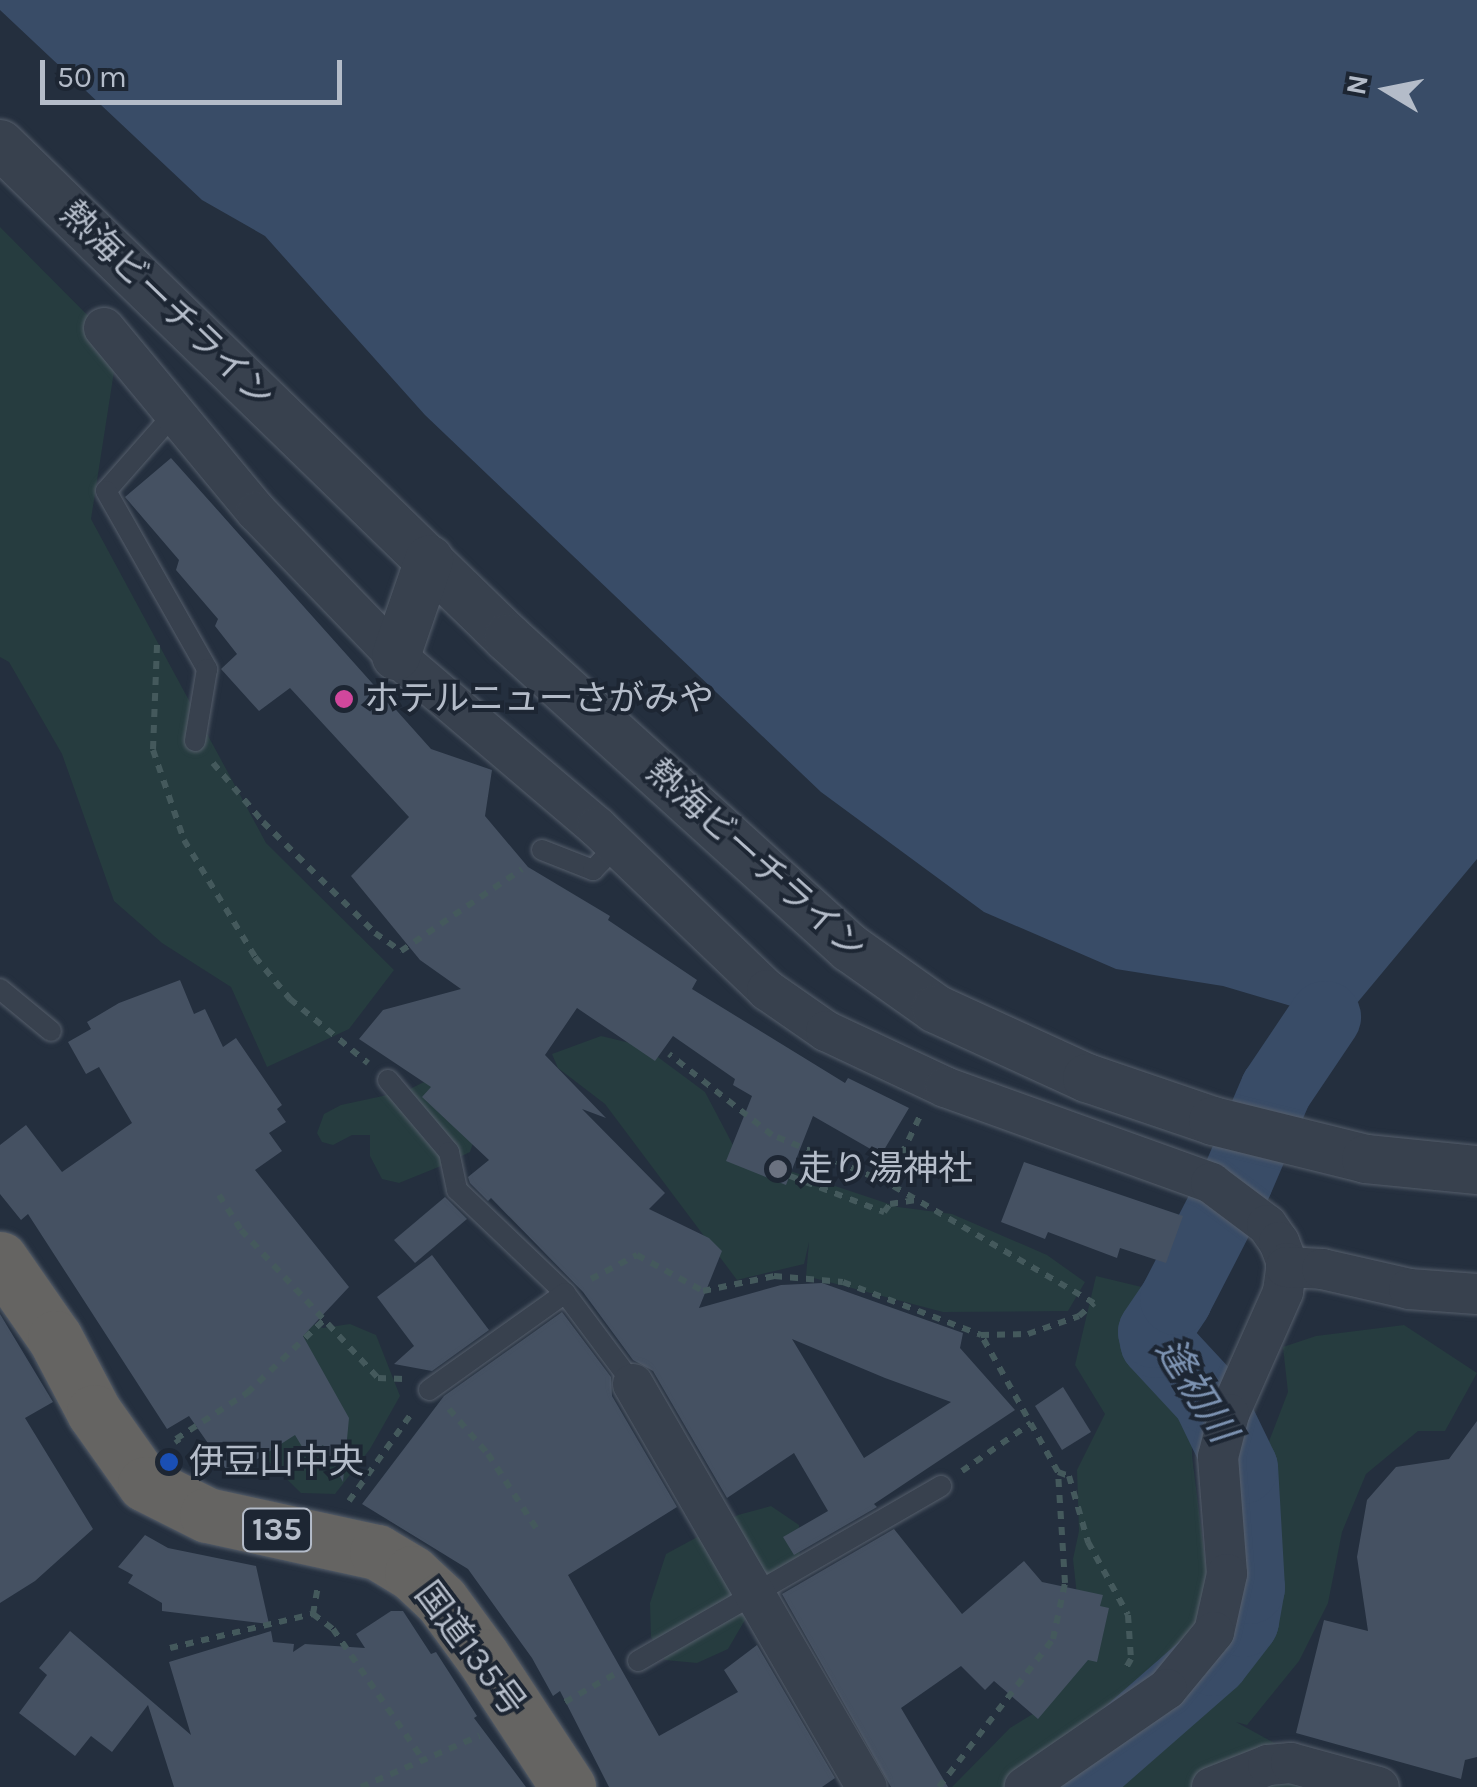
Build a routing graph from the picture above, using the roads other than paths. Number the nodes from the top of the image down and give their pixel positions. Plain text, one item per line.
1 (0, 144) edge
2 (104, 328) dead end
3 (173, 416) junction
4 (429, 560) junction
5 (396, 656) junction
6 (195, 741) road end
7 (616, 846) junction
8 (542, 850) road end
9 (0, 988) edge
10 (51, 1031) dead end
11 (388, 1080) road end
12 (1477, 1170) edge
13 (0, 1259) edge
14 (1286, 1267) junction
15 (565, 1293) junction
16 (1477, 1294) edge
17 (633, 1384) joint
18 (432, 1385) road end
19 (941, 1486) road end
20 (755, 1596) junction
21 (638, 1662) road end
22 (568, 1787) edge
23 (866, 1787) edge
24 (1025, 1787) edge
25 (1212, 1787) edge
26 (1379, 1787) edge

1 - 4 street, 熱海ビーチライン
2 - 3 street
3 - 5 street
3 - 6 lane
4 - 5 street
4 - 12 street, 熱海ビーチライン
5 - 7 street
7 - 8 lane
7 - 14 street
9 - 10 lane
11 - 15 lane
13 - 22 highway, 国道135号 / 135
14 - 16 street
14 - 24 street
15 - 17 lane
15 - 18 lane
17 - 20 street
19 - 20 lane
20 - 21 lane
20 - 23 street
25 - 26 street

